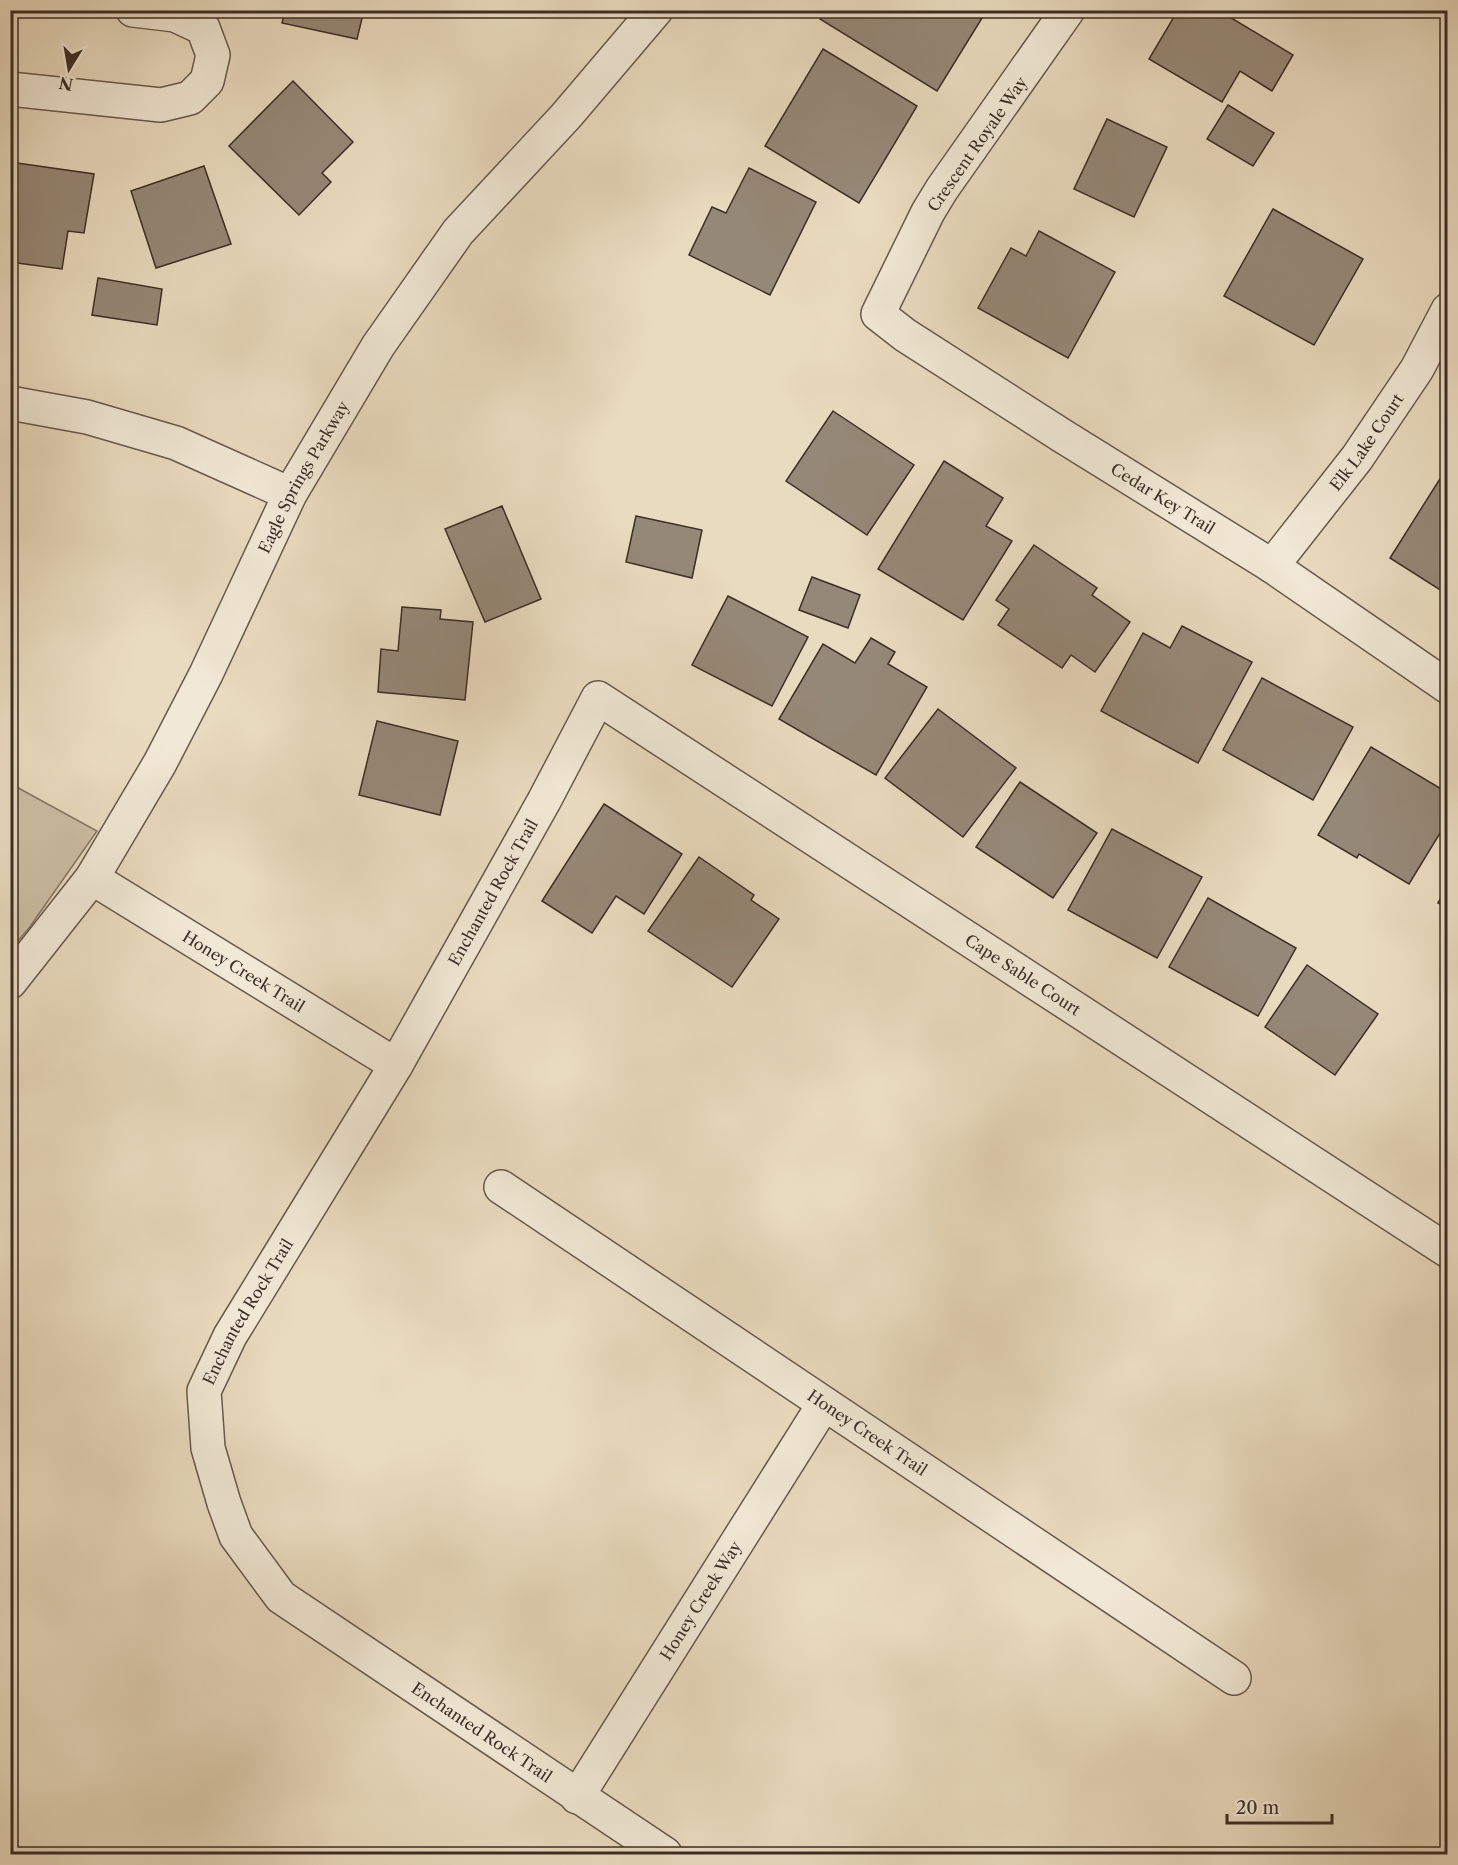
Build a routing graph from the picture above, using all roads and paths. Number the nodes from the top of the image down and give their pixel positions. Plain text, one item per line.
1 (133, 10) edge
2 (656, 10) edge
3 (1068, 10) edge
4 (10, 89) edge
5 (1448, 310) edge
6 (878, 314) joint
7 (10, 403) edge
8 (290, 494) junction
9 (1272, 566) junction
10 (1448, 687) edge
11 (597, 698) joint
12 (92, 878) junction
13 (10, 982) edge
14 (396, 1065) junction
15 (501, 1187) dead end
16 (1448, 1251) edge
17 (824, 1404) junction
18 (1234, 1678) dead end
19 (577, 1797) junction
20 (665, 1854) edge

1 - 4 street
2 - 8 street, Eagle Springs Parkway
3 - 6 street, Crescent Royale Way
5 - 9 street, Elk Lake Court
6 - 9 street, Cedar Key Trail
7 - 8 street
8 - 12 street, Eagle Springs Parkway
9 - 10 street, Cedar Key Trail
11 - 14 street, Enchanted Rock Trail
11 - 16 street, Cape Sable Court
12 - 13 street, Eagle Springs Parkway
12 - 14 street, Honey Creek Trail
14 - 19 street, Enchanted Rock Trail
15 - 17 street, Honey Creek Trail
17 - 18 street, Honey Creek Trail
17 - 19 street, Honey Creek Way
19 - 20 street, Enchanted Rock Trail

